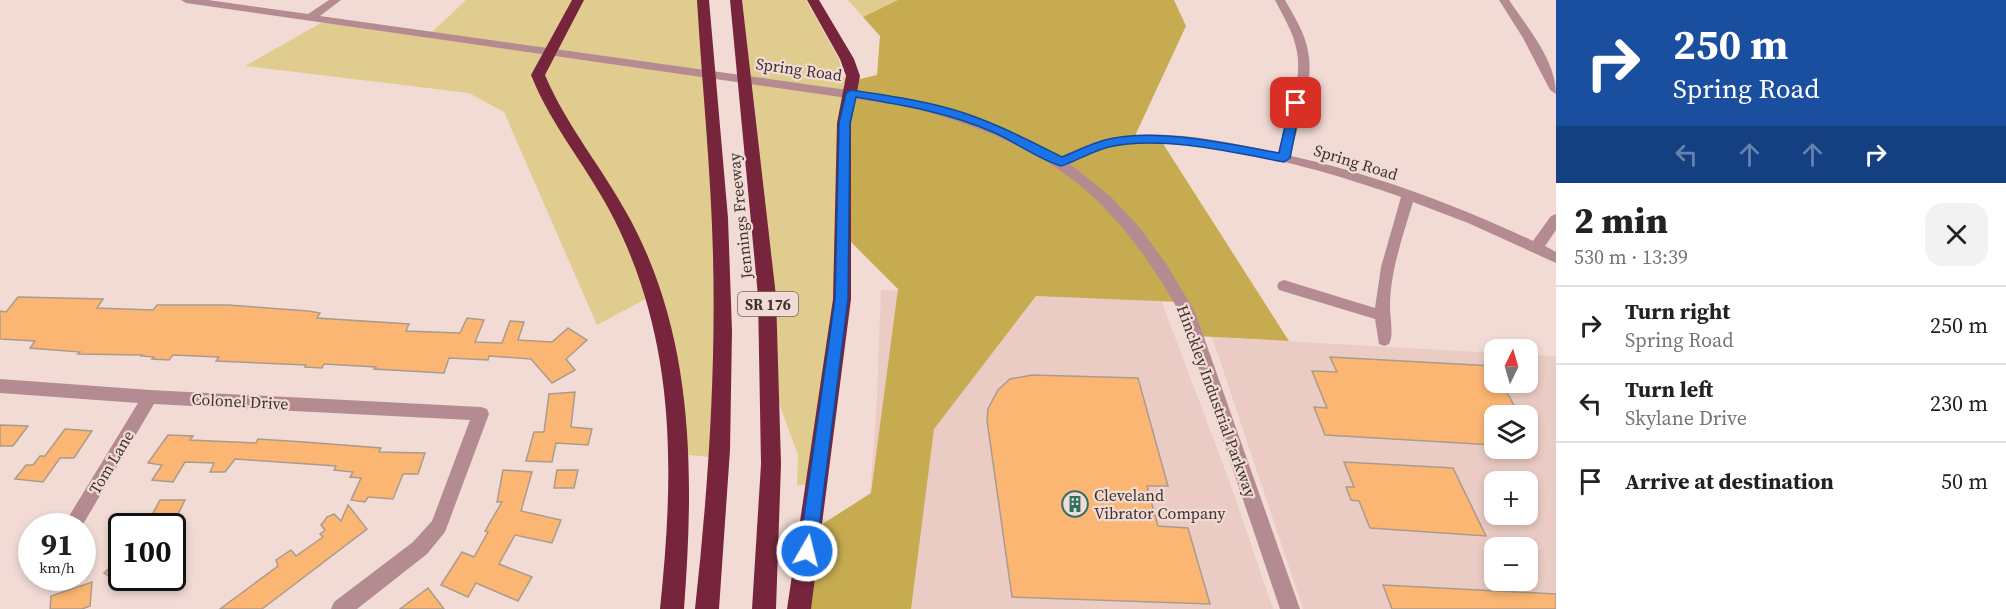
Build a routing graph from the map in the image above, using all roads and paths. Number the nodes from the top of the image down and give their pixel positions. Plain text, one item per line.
1 (186, 0) edge
2 (336, 0) edge
3 (578, 0) edge
4 (704, 0) edge
5 (736, 0) edge
6 (813, 0) edge
7 (1280, 0) edge
8 (1504, 0) edge
9 (310, 18) junction
10 (551, 50) junction
11 (1556, 90) edge
12 (851, 93) junction
13 (1284, 158) junction
14 (1061, 162) junction
15 (1407, 196) junction
16 (1556, 219) edge
17 (1536, 248) junction
18 (1556, 258) edge
19 (1284, 286) dead end
20 (1380, 315) junction
21 (1384, 340) dead end
22 (0, 386) edge
23 (150, 397) junction
24 (80, 513) edge
25 (341, 609) edge
26 (672, 609) edge
27 (707, 609) edge
28 (764, 609) edge
29 (799, 609) edge
30 (1290, 609) edge

1 - 9 street, Spring Road
2 - 9 street
3 - 10 highway
4 - 27 highway, Jennings Freeway / SR 176
5 - 28 highway, Jennings Freeway / SR 176
6 - 12 highway
7 - 13 street
8 - 11 street
9 - 10 street, Spring Road
10 - 12 street, Spring Road
10 - 26 highway
12 - 14 street, Spring Road
12 - 29 highway
13 - 14 street, Spring Road
13 - 15 street, Spring Road
14 - 30 street, Hinckley Industrial Parkway
15 - 17 street, Spring Road
15 - 20 street
16 - 17 street
17 - 18 street, Spring Road
19 - 20 street
20 - 21 street
22 - 23 street, Colonel Drive
23 - 24 street, Tom Lane
23 - 25 street, Colonel Drive

